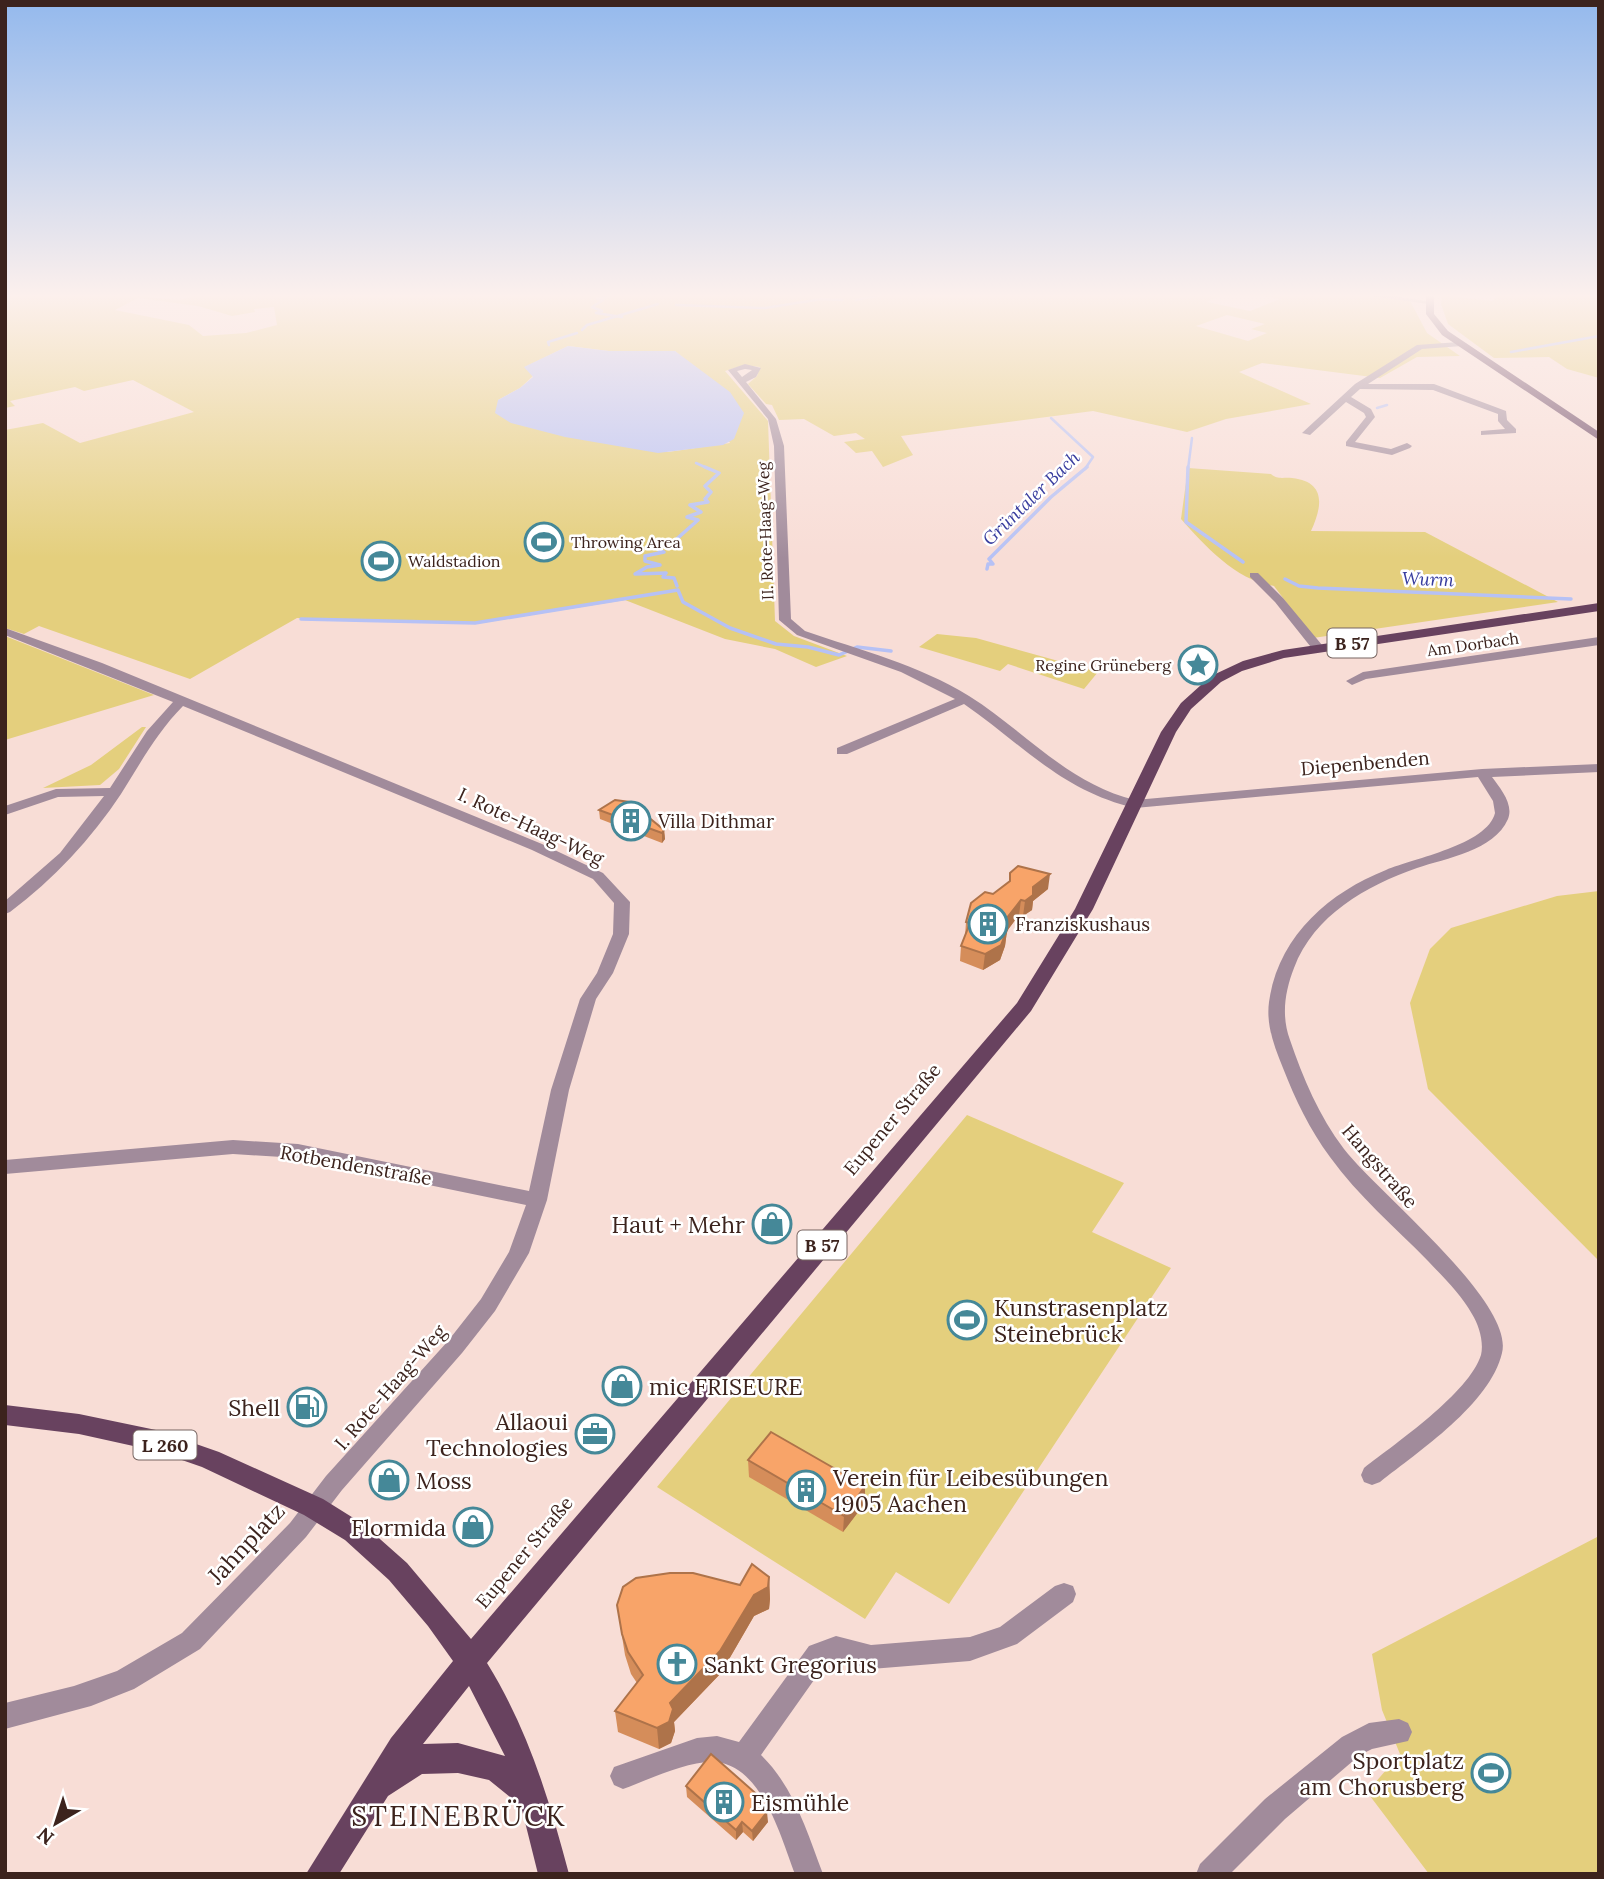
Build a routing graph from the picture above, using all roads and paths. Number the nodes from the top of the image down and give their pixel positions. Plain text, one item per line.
1 (743, 383) edge
2 (1364, 383) edge
3 (1517, 383) edge
4 (1359, 386) junction
5 (1346, 398) junction
6 (1307, 433) dead end
7 (1485, 433) dead end
8 (1599, 437) edge
9 (1407, 446) dead end
10 (1254, 575) dead end
11 (1599, 607) edge
12 (5, 631) edge
13 (1599, 641) edge
14 (1318, 648) junction
15 (1352, 681) dead end
16 (965, 699) junction
17 (180, 702) junction
18 (842, 751) dead end
19 (1599, 768) edge
20 (1482, 773) junction
21 (115, 792) junction
22 (1136, 804) junction
23 (5, 811) edge
24 (5, 909) edge
25 (5, 1167) edge
26 (537, 1200) junction
27 (5, 1415) edge
28 (1372, 1475) dead end
29 (316, 1508) junction
30 (1064, 1594) dead end
31 (470, 1662) junction
32 (5, 1716) edge
33 (1399, 1732) dead end
34 (743, 1758) junction
35 (623, 1776) dead end
36 (372, 1790) junction
37 (534, 1798) junction
38 (321, 1874) edge
39 (554, 1874) edge
40 (809, 1874) edge
41 (1210, 1874) edge

1 - 16 street, II. Rote-Haag-Weg
2 - 4 street
3 - 8 main road
4 - 5 street
4 - 7 street
5 - 6 street
5 - 9 street
10 - 14 street
11 - 14 main road, Eupener Straße / B 57
12 - 17 street, I. Rote-Haag-Weg
13 - 15 street, Am Dorbach
14 - 22 main road, Eupener Straße / B 57
16 - 18 street
16 - 22 street, II. Rote-Haag-Weg
17 - 21 street
17 - 26 street, I. Rote-Haag-Weg
19 - 20 street, Diepenbenden
20 - 22 street, Diepenbenden
20 - 28 street, Hangstraße
21 - 23 street
21 - 24 street
22 - 31 main road, Eupener Straße / B 57
25 - 26 street, Rotbendenstraße
26 - 29 street, I. Rote-Haag-Weg
27 - 29 main road, L 260
29 - 31 main road, Jahnplatz / L 260
29 - 32 street, Jahnplatz
30 - 34 street
31 - 36 main road, Eupener Straße / B 57
31 - 37 main road, L 260
33 - 41 street
34 - 35 street
34 - 40 street
36 - 37 main road, B 57
36 - 38 main road, Eupener Straße / B 57
37 - 39 main road, L 260

